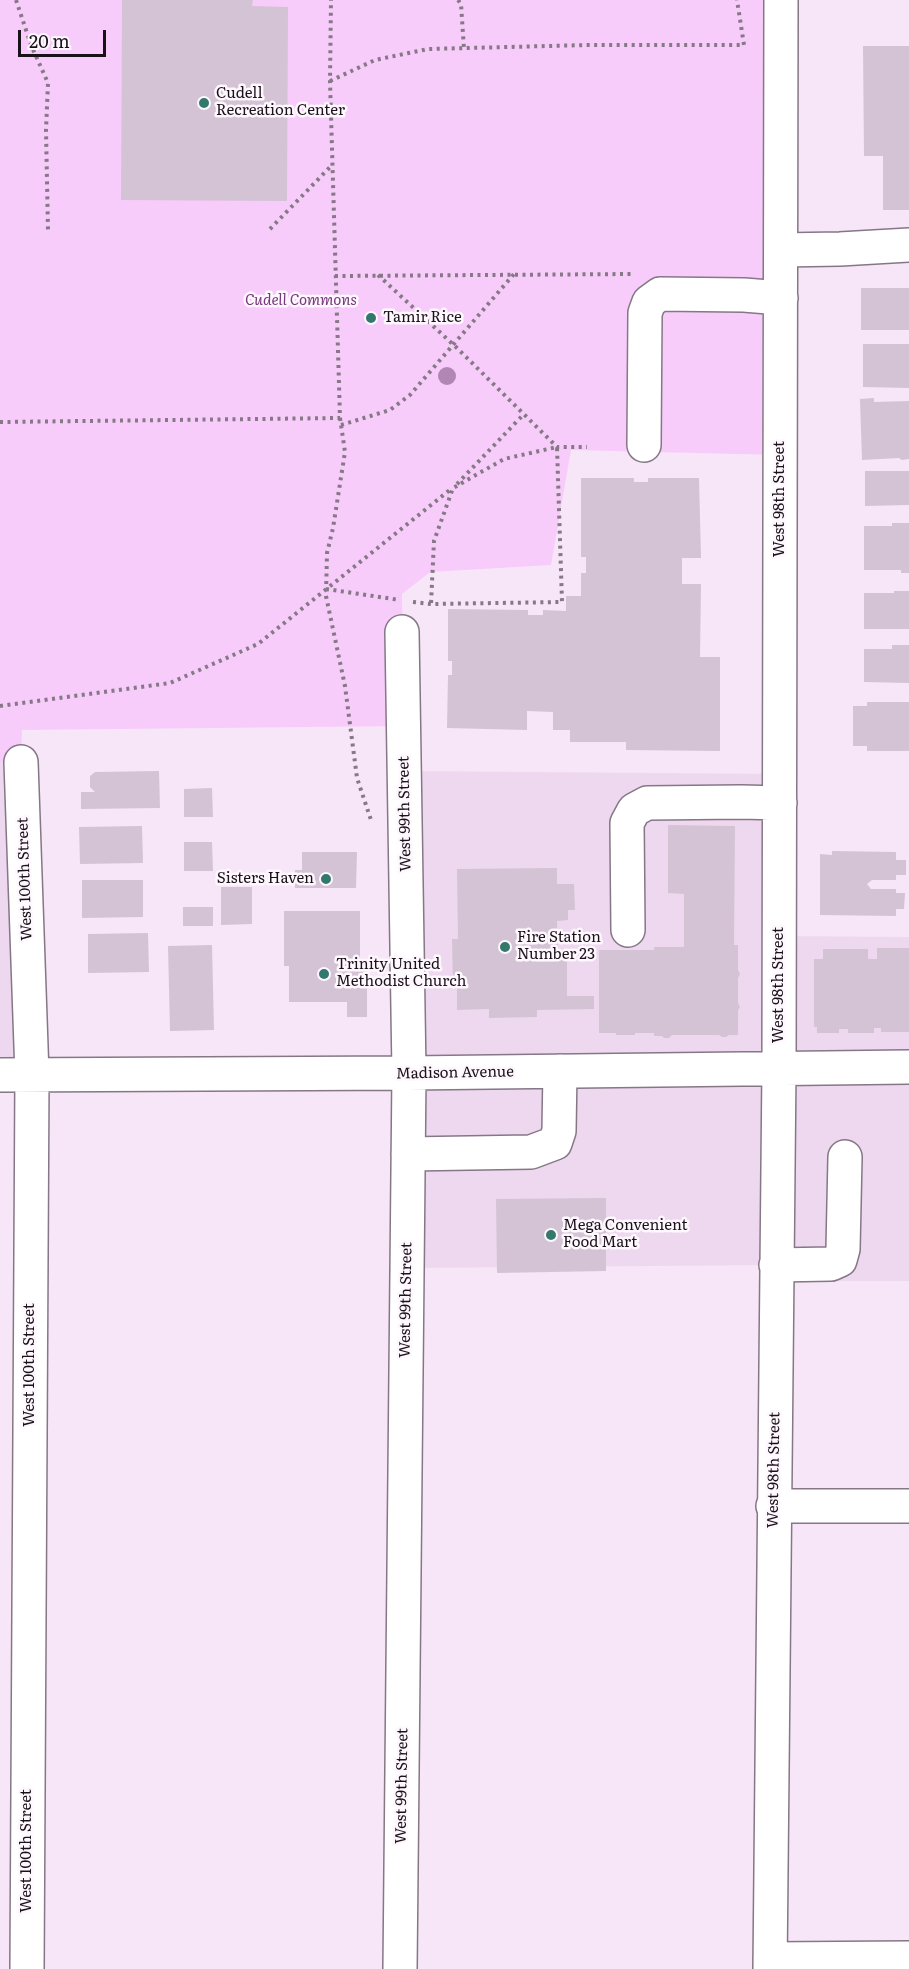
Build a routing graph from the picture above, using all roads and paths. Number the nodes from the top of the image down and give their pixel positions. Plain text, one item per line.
1 (16, 0) edge
2 (331, 0) edge
3 (458, 0) edge
4 (737, 0) edge
5 (781, 0) edge
6 (464, 49) junction
7 (330, 81) junction
8 (332, 165) junction
9 (270, 229) dead end
10 (48, 231) dead end
11 (909, 245) edge
12 (781, 250) junction
13 (377, 274) junction
14 (514, 274) junction
15 (641, 274) dead end
16 (334, 276) junction
17 (781, 298) junction
18 (453, 344) junction
19 (524, 414) junction
20 (340, 418) junction
21 (0, 422) edge
22 (341, 425) junction
23 (644, 445) dead end
24 (557, 447) junction
25 (587, 447) dead end
26 (453, 488) junction
27 (326, 589) junction
28 (431, 604) junction
29 (402, 632) dead end
30 (0, 705) edge
31 (21, 762) dead end
32 (780, 803) junction
33 (375, 828) dead end
34 (628, 930) dead end
35 (909, 1066) edge
36 (779, 1068) junction
37 (560, 1071) junction
38 (408, 1073) junction
39 (16, 1075) edge
40 (408, 1154) junction
41 (845, 1157) dead end
42 (776, 1265) junction
43 (773, 1506) junction
44 (909, 1506) edge
45 (909, 1958) edge
46 (770, 1964) edge
47 (27, 1969) edge
48 (400, 1969) edge

1 - 10 path
2 - 7 path
3 - 6 path
4 - 6 path
5 - 12 street, West 98th Street
6 - 7 path
7 - 8 path
8 - 9 path
8 - 16 path
11 - 12 street
12 - 17 street, West 98th Street
13 - 14 path
13 - 16 path
13 - 18 path
14 - 15 path
14 - 18 path
16 - 20 path
17 - 23 street
17 - 32 street, West 98th Street
18 - 19 path
18 - 22 path
19 - 24 path
19 - 26 path
20 - 21 path
20 - 22 path
22 - 27 path
24 - 25 path
24 - 26 path
24 - 28 path
26 - 27 path
26 - 28 path
27 - 28 path
27 - 30 path
27 - 33 path
29 - 38 street, West 99th Street
31 - 39 street, West 100th Street
32 - 34 street
32 - 36 street, West 98th Street
35 - 36 street, Madison Avenue
36 - 37 street, Madison Avenue
36 - 42 street, West 98th Street
37 - 38 street, Madison Avenue
37 - 40 street
38 - 39 street, Madison Avenue
38 - 40 street, West 99th Street
39 - 47 street, West 100th Street
40 - 48 street, West 99th Street
41 - 42 street
42 - 43 street, West 98th Street
43 - 44 street
43 - 46 street, West 98th Street
45 - 46 street

